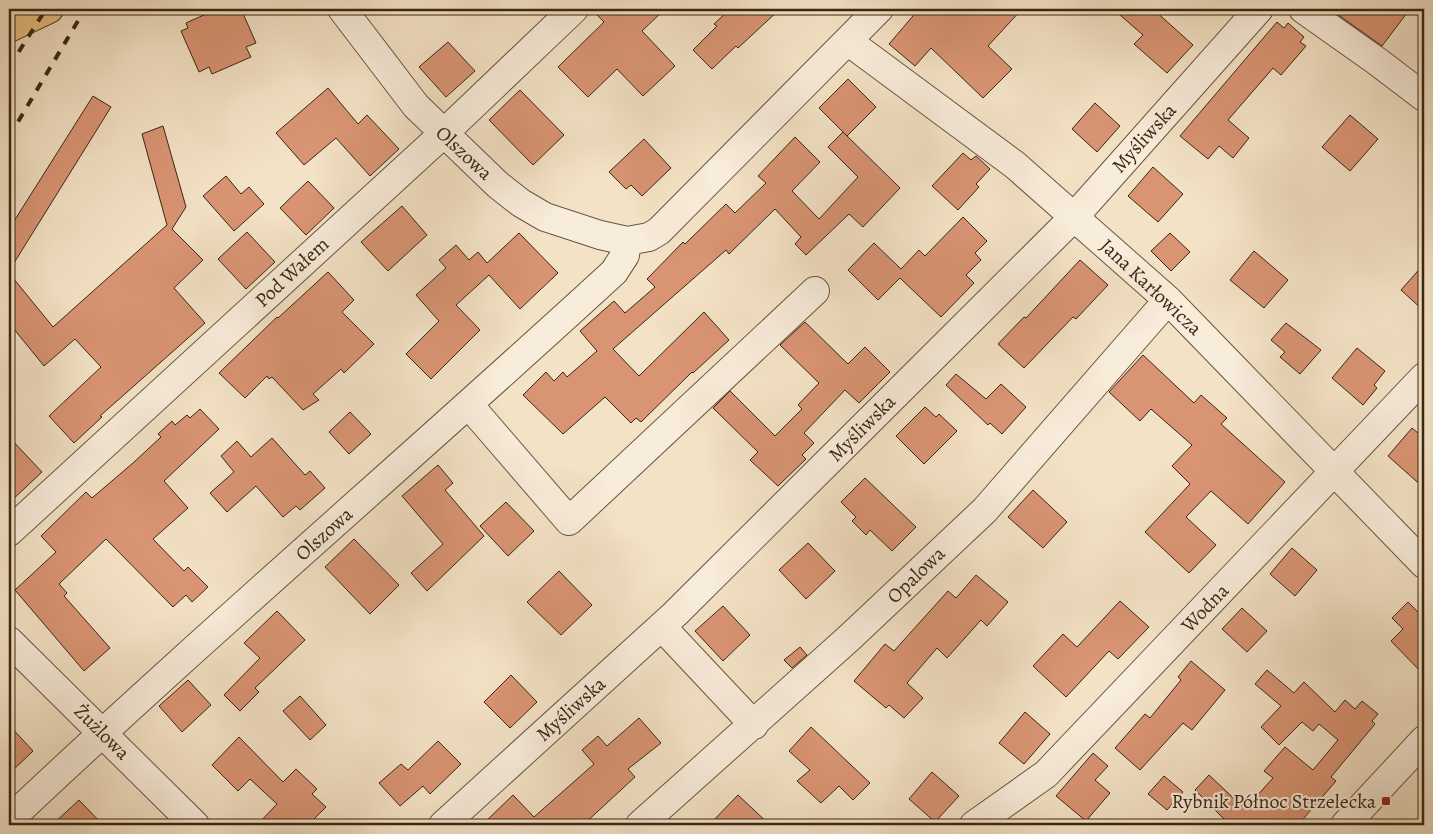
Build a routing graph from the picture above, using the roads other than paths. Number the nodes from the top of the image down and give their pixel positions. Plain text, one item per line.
1 (49, 9) edge
2 (342, 9) edge
3 (574, 9) edge
4 (879, 9) edge
5 (1258, 9) edge
6 (1303, 9) edge
7 (9, 28) edge
8 (849, 42) junction
9 (1424, 97) edge
10 (443, 134) junction
11 (1074, 217) junction
12 (627, 241) junction
13 (815, 291) dead end
14 (1168, 300) junction
15 (1424, 377) edge
16 (469, 405) junction
17 (1334, 473) junction
18 (9, 532) edge
19 (1424, 564) edge
20 (662, 627) junction
21 (9, 640) edge
22 (754, 725) junction
23 (102, 732) junction
24 (1424, 740) edge
25 (9, 820) edge
26 (195, 825) edge
27 (443, 825) edge
28 (640, 825) edge
29 (974, 825) edge
30 (1345, 825) edge

1 - 7 main road
2 - 10 street, Olszowa
3 - 10 street, Pod Wałem
4 - 8 street, Olszowa
5 - 11 street, Myśliwska
6 - 9 street
8 - 11 street, Jana Karłowicza
8 - 12 street, Olszowa
10 - 12 street, Olszowa
10 - 18 street, Pod Wałem
11 - 14 street, Jana Karłowicza
11 - 20 street, Myśliwska
12 - 16 street, Olszowa
13 - 16 street
14 - 17 street, Jana Karłowicza
14 - 22 street, Opalowa
15 - 17 street, Wodna
16 - 23 street, Olszowa
17 - 19 street, Jana Karłowicza
17 - 29 street, Wodna
20 - 22 street
20 - 27 street, Myśliwska
21 - 23 street, Żużlowa
22 - 28 street, Opalowa
23 - 25 street, Olszowa
23 - 26 street, Żużlowa
24 - 30 street

